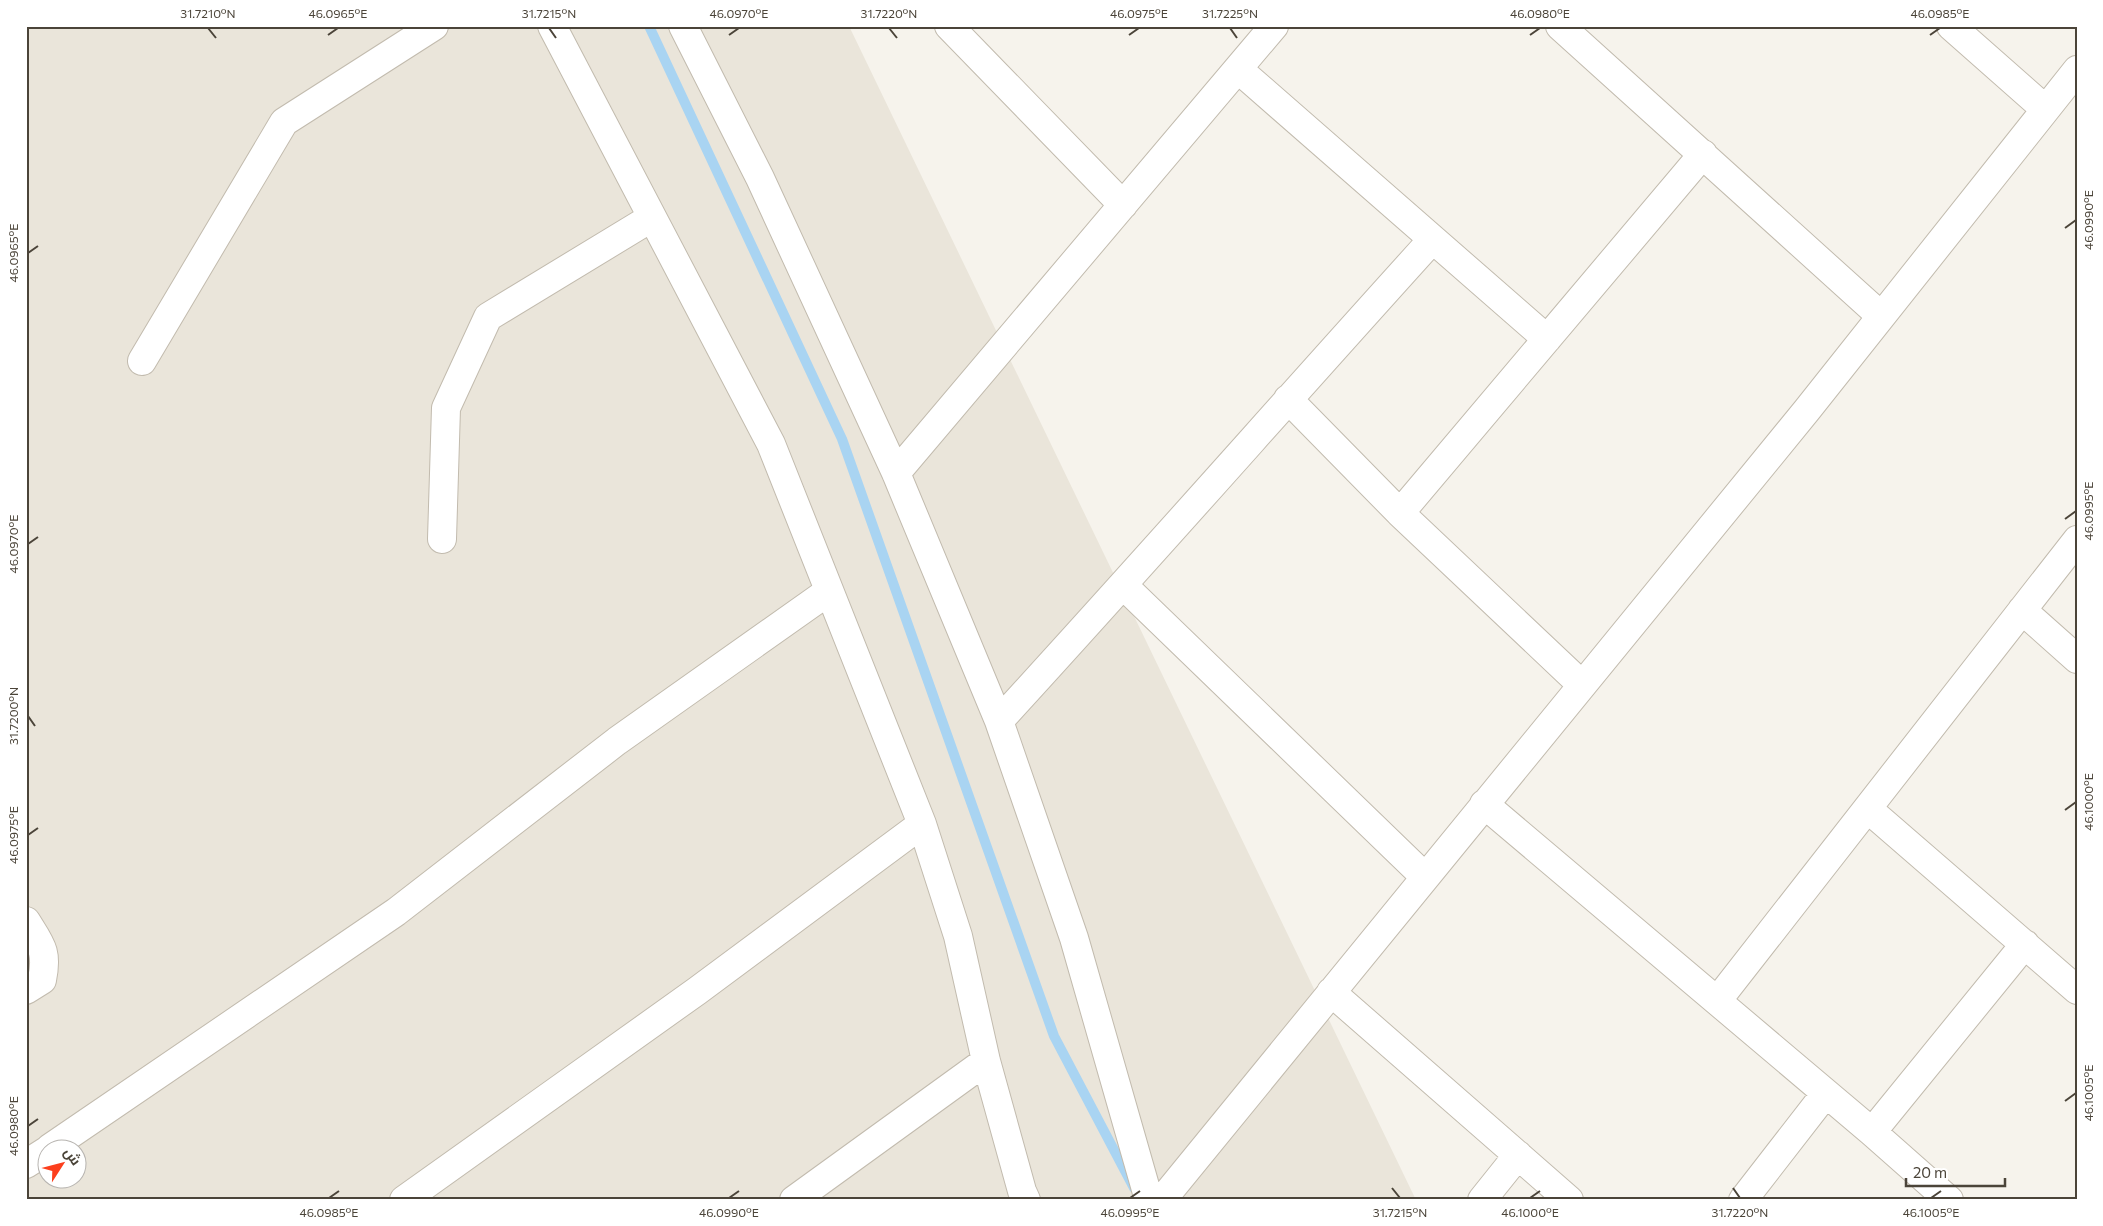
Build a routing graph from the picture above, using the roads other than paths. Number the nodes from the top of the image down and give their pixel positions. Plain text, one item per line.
1 (434, 26) edge
2 (552, 26) edge
3 (683, 26) edge
4 (949, 26) edge
5 (1274, 26) edge
6 (1560, 26) edge
7 (1951, 26) edge
8 (1238, 69) junction
9 (2077, 70) edge
10 (2045, 109) junction
11 (1702, 154) junction
12 (1123, 205) junction
13 (651, 218) junction
14 (1432, 240) junction
15 (1881, 316) junction
16 (1547, 339) junction
17 (142, 361) dead end
18 (1288, 399) junction
19 (896, 473) junction
20 (1400, 513) junction
21 (442, 538) dead end
22 (2077, 540) edge
23 (1124, 586) junction
24 (829, 591) junction
25 (2022, 610) junction
26 (2077, 660) edge
27 (1582, 685) junction
28 (999, 721) junction
29 (1484, 804) junction
30 (1868, 809) junction
31 (922, 824) junction
32 (1425, 877) junction
33 (26, 921) edge
34 (2025, 944) junction
35 (26, 990) edge
36 (2077, 990) edge
37 (1331, 992) junction
38 (1717, 1001) junction
39 (986, 1061) junction
40 (1826, 1093) junction
41 (1872, 1132) junction
42 (65, 1138) edge
43 (1518, 1155) junction
44 (38, 1156) edge
45 (26, 1164) edge
46 (1019, 1197) edge
47 (404, 1200) edge
48 (794, 1200) edge
49 (1149, 1200) edge
50 (1162, 1200) edge
51 (1482, 1200) edge
52 (1569, 1200) edge
53 (1743, 1200) edge
54 (1949, 1200) edge

1 - 17 street
2 - 13 street
3 - 19 street
4 - 12 street
5 - 8 street
6 - 11 street
7 - 10 street
8 - 12 street
8 - 14 street
9 - 10 street
10 - 15 street
11 - 15 street
11 - 16 street
12 - 19 street
13 - 21 street
13 - 24 street
14 - 16 street
14 - 18 street
15 - 27 street
16 - 20 street
18 - 20 street
18 - 23 street
19 - 28 street
20 - 27 street
22 - 25 street
23 - 28 street
23 - 32 street
24 - 31 street
24 - 42 street
25 - 26 street
25 - 30 street
27 - 29 street
28 - 49 street
29 - 32 street
29 - 38 street
30 - 34 street
30 - 38 street
31 - 39 street
31 - 47 street
32 - 37 street
33 - 35 street
34 - 36 street
34 - 41 street
37 - 43 street
37 - 50 street
38 - 40 street
39 - 46 street
39 - 48 street
40 - 41 street
40 - 53 street
41 - 54 street
43 - 51 street
43 - 52 street
44 - 45 street

